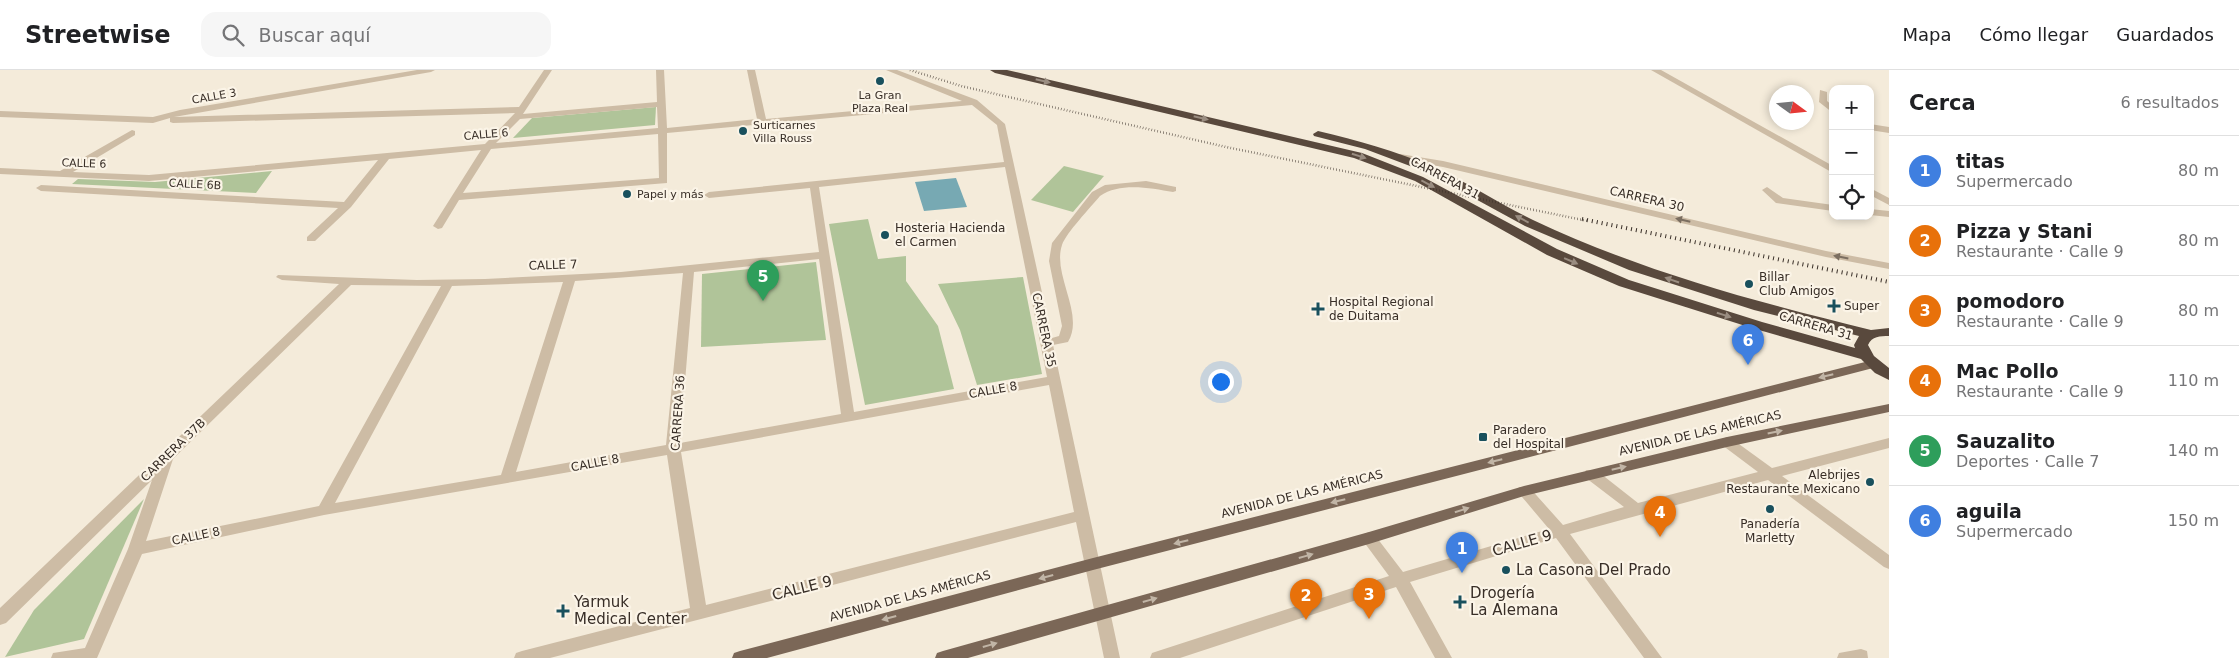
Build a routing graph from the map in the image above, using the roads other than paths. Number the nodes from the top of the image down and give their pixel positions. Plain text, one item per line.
1 (431, 70) edge
2 (548, 70) edge
3 (660, 70) edge
4 (751, 70) edge
5 (890, 70) edge
6 (995, 70) edge
7 (1041, 70) edge
8 (1655, 70) edge
9 (1823, 92) dead end
10 (974, 102) junction
11 (661, 104) junction
12 (1829, 107) edge
13 (1220, 111) dead end
14 (519, 113) junction
15 (0, 114) edge
16 (153, 120) junction
17 (762, 121) junction
18 (1874, 128) edge
19 (662, 130) junction
20 (1889, 130) edge
21 (1305, 131) dead end
22 (132, 134) dead end
23 (488, 146) junction
24 (387, 156) junction
25 (1400, 157) junction
26 (1010, 164) junction
27 (1829, 168) edge
28 (0, 171) edge
29 (61, 175) junction
30 (814, 184) junction
31 (1173, 188) dead end
32 (1767, 190) dead end
33 (1874, 193) edge
34 (709, 195) dead end
35 (456, 196) junction
36 (1889, 202) edge
37 (347, 205) junction
38 (1829, 207) edge
39 (1874, 212) edge
40 (1889, 214) edge
41 (438, 226) dead end
42 (311, 239) dead end
43 (824, 255) junction
44 (1889, 266) edge
45 (689, 270) junction
46 (282, 277) dead end
47 (570, 278) junction
48 (449, 282) junction
49 (347, 283) junction
50 (1889, 332) edge
51 (1871, 334) junction
52 (1046, 343) junction
53 (1870, 360) junction
54 (1889, 375) edge
55 (1054, 380) junction
56 (1889, 408) edge
57 (848, 416) junction
58 (1727, 442) junction
59 (1889, 443) edge
60 (673, 448) junction
61 (168, 454) junction
62 (1591, 474) junction
63 (1771, 475) junction
64 (508, 479) junction
65 (1524, 491) junction
66 (1636, 509) junction
67 (324, 510) junction
68 (1083, 515) junction
69 (1560, 532) junction
70 (1369, 538) junction
71 (136, 549) junction
72 (1889, 563) edge
73 (1093, 564) junction
74 (1400, 579) junction
75 (1103, 613) junction
76 (699, 614) junction
77 (0, 618) edge
78 (90, 656) edge
79 (59, 658) edge
80 (522, 658) edge
81 (740, 658) edge
82 (943, 658) edge
83 (1112, 658) edge
84 (1158, 658) edge
85 (1444, 658) edge
86 (1654, 658) edge

1 - 16 street, CALLE 3
2 - 14 street
3 - 11 street
4 - 17 street
5 - 10 street, CARRERA 35
6 -> 53 highway, CARRERA 31
7 - 13 highway
8 - 27 street
9 - 12 street
10 - 17 street, CALLE 6
10 - 26 street, CARRERA 35
11 - 14 street
11 - 19 street
14 - 16 street
14 - 23 street
15 - 16 street, CALLE 3
17 - 19 street, CALLE 6
18 - 20 street
19 - 23 street, CALLE 6
19 - 35 street
21 - 25 highway, CARRERA 31
22 - 29 street
23 - 24 street, CALLE 6
23 - 35 street
24 - 29 street, CALLE 6
24 - 37 street
44 -> 25 street, CARRERA 30
51 -> 25 highway, CARRERA 31
26 - 30 street
26 - 52 street, CARRERA 35
28 - 29 street, CALLE 6
29 - 37 street, CALLE 6B
30 - 34 street
30 - 43 street
31 - 52 street
32 - 38 street
33 - 36 street
35 - 41 street
37 - 42 street
39 - 40 street
43 - 45 street, CALLE 7
43 - 57 street
45 - 47 street, CALLE 7
45 - 60 street, CARRERA 36
46 - 49 street, CALLE 7
47 - 48 street, CALLE 7
47 - 64 street
48 - 49 street, CALLE 7
48 - 67 street
49 - 61 street, CARRERA 37B
50 - 51 highway, CARRERA 31
51 - 53 highway
52 - 55 street, CARRERA 35
53 - 54 highway, CARRERA 31
53 -> 73 main road, AVENIDA DE LAS AMÉRICAS
55 - 57 street, CALLE 8
55 - 68 street, CARRERA 35
58 -> 56 main road, AVENIDA DE LAS AMÉRICAS
57 - 60 street, CALLE 8
62 -> 58 main road, AVENIDA DE LAS AMÉRICAS
58 - 63 street
59 - 63 street, CALLE 9
60 - 64 street, CALLE 8
60 - 76 street, CARRERA 36
61 - 71 street
61 - 77 street, CARRERA 37B
62 - 65 main road, AVENIDA DE LAS AMÉRICAS
62 - 66 street
63 - 66 street, CALLE 9
63 - 72 street
64 - 67 street, CALLE 8
65 - 69 street
70 -> 65 main road, AVENIDA DE LAS AMÉRICAS
66 - 69 street, CALLE 9
67 - 71 street, CALLE 8
68 - 73 street, CARRERA 35
68 - 76 street, CALLE 9
69 - 74 street, CALLE 9
69 - 86 street
70 - 74 street
75 -> 70 main road, AVENIDA DE LAS AMÉRICAS
71 - 78 street
73 - 75 street, CARRERA 35
73 -> 81 main road, AVENIDA DE LAS AMÉRICAS
74 - 84 street, CALLE 9
74 - 85 street
82 -> 75 main road, AVENIDA DE LAS AMÉRICAS
75 - 83 street, CARRERA 35
76 - 80 street, CALLE 9
78 - 79 street

